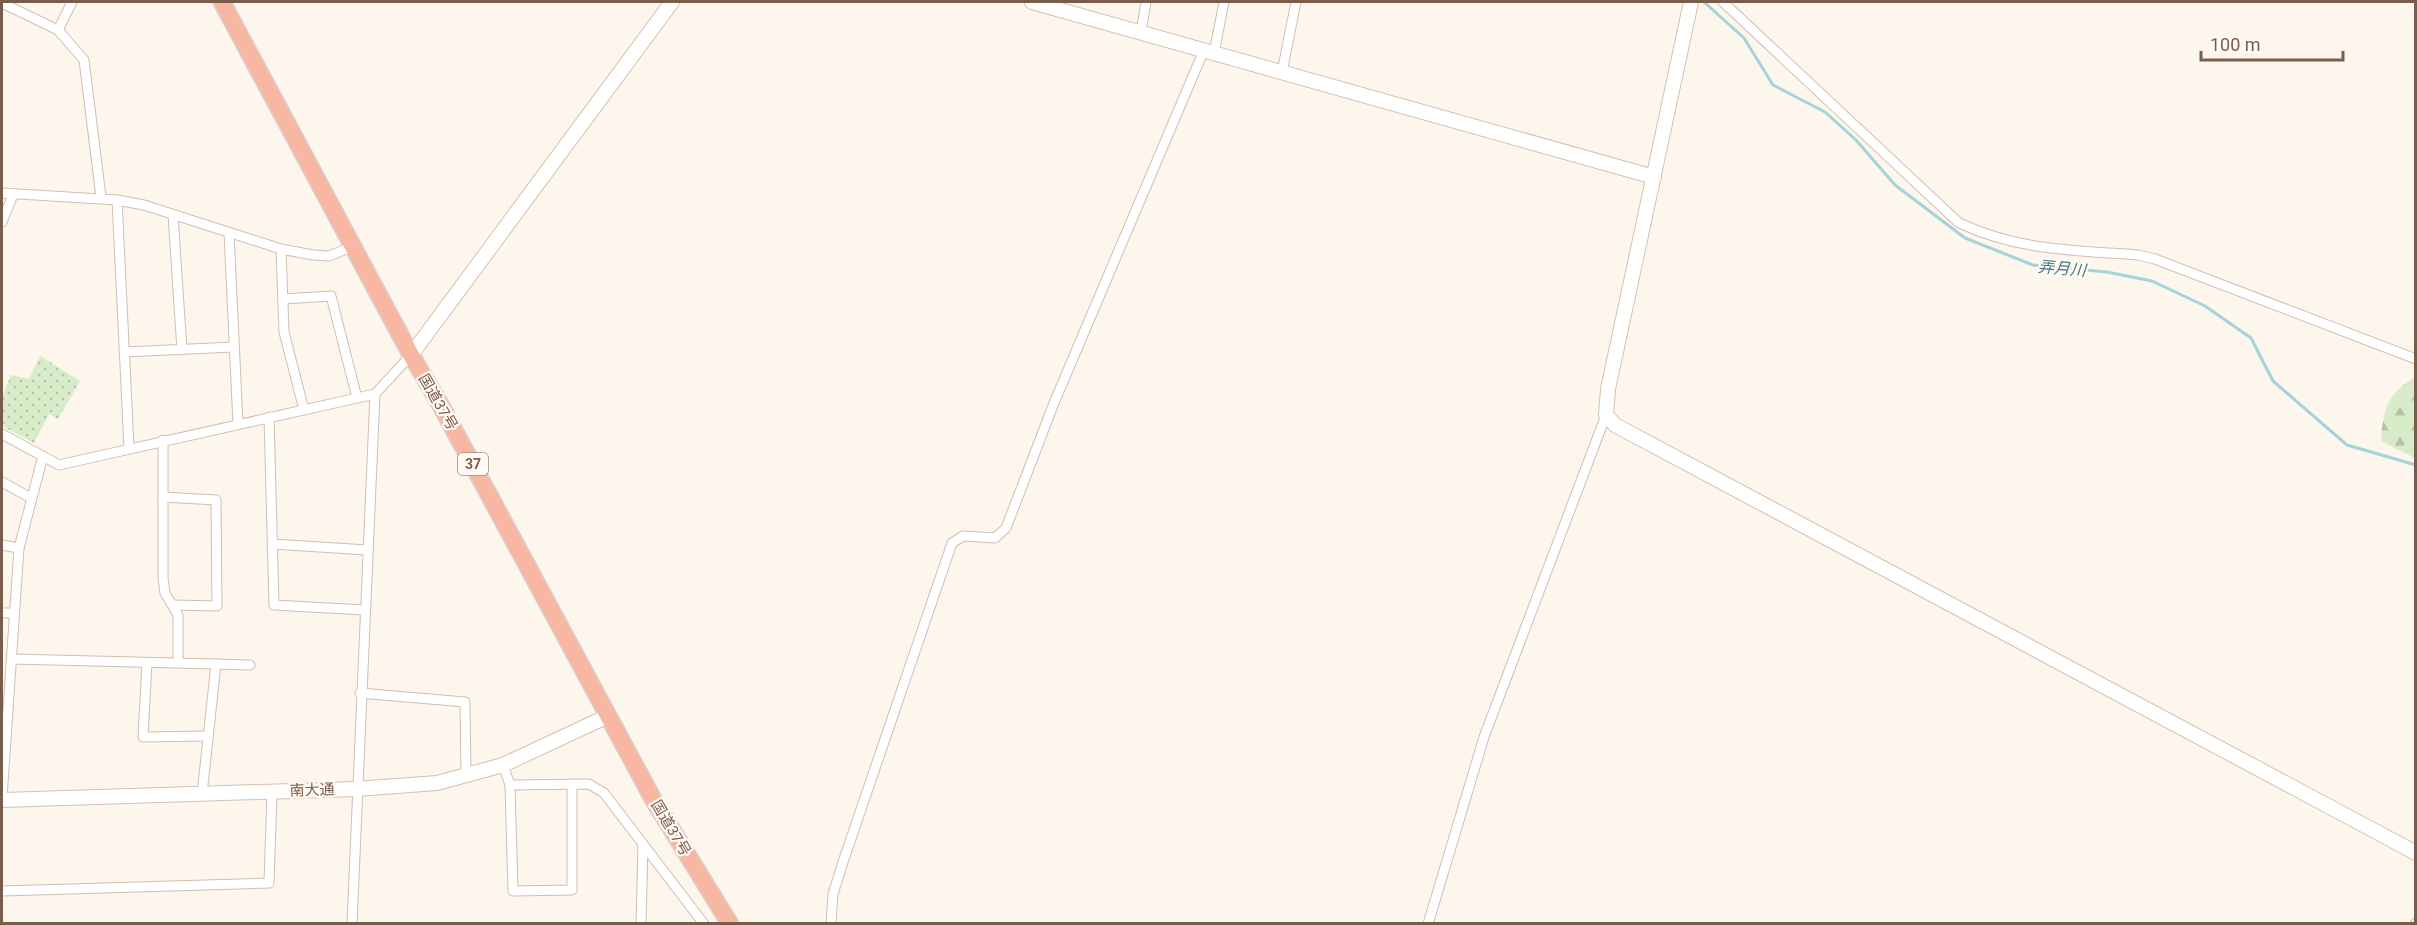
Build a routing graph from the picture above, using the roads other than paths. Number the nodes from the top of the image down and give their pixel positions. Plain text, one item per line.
1 (72, 2) edge
2 (222, 2) edge
3 (672, 2) edge
4 (1032, 2) edge
5 (1146, 2) edge
6 (1224, 2) edge
7 (1296, 2) edge
8 (1691, 2) edge
9 (1723, 2) edge
10 (2, 3) edge
11 (58, 30) junction
12 (1141, 32) junction
13 (1209, 51) junction
14 (1282, 72) junction
15 (1654, 177) junction
16 (2, 193) edge
17 (13, 195) junction
18 (101, 197) junction
19 (117, 200) junction
20 (173, 215) junction
21 (2, 222) edge
22 (229, 232) junction
23 (354, 246) junction
24 (281, 249) junction
25 (283, 299) junction
26 (234, 347) junction
27 (182, 350) junction
28 (124, 352) junction
29 (411, 356) junction
30 (2415, 359) edge
31 (375, 394) junction
32 (357, 398) junction
33 (304, 410) junction
34 (1606, 415) junction
35 (269, 417) junction
36 (238, 423) junction
37 (2, 434) edge
38 (163, 440) junction
39 (129, 448) junction
40 (43, 456) junction
41 (2, 482) edge
42 (163, 497) junction
43 (31, 498) junction
44 (272, 544) junction
45 (2, 545) edge
46 (19, 548) junction
47 (367, 550) junction
48 (173, 605) junction
49 (364, 610) junction
50 (2, 613) edge
51 (14, 613) junction
52 (12, 658) junction
53 (147, 663) junction
54 (178, 663) junction
55 (216, 664) junction
56 (250, 665) dead end
57 (360, 693) junction
58 (608, 716) junction
59 (208, 736) junction
60 (4, 750) edge
61 (503, 765) junction
62 (466, 776) junction
63 (572, 784) junction
64 (510, 785) junction
65 (356, 789) junction
66 (272, 792) junction
67 (202, 794) junction
68 (2, 799) edge
69 (643, 844) junction
70 (2415, 853) edge
71 (2, 891) edge
72 (352, 924) edge
73 (641, 924) edge
74 (704, 924) edge
75 (730, 924) edge
76 (831, 924) edge
77 (1428, 924) edge

1 - 11 street
2 - 23 highway, 国道37号 / 37
3 - 29 street
4 - 12 street
5 - 12 street
6 - 13 street
7 - 14 street
8 - 15 street
9 - 30 street
10 - 11 street
11 - 18 street
12 - 13 street
13 - 14 street
13 - 76 street
14 - 15 street
15 - 34 street
16 - 17 street
17 - 18 street
17 - 21 street
18 - 19 street
19 - 20 street
19 - 28 street
20 - 22 street
20 - 27 street
22 - 24 street
22 - 26 street
23 - 24 street
23 - 29 highway, 国道37号 / 37
24 - 25 street
25 - 32 street
25 - 33 street
26 - 27 street
26 - 36 street
27 - 28 street
28 - 39 street
29 - 31 street
29 - 58 highway, 国道37号 / 37
31 - 32 street
31 - 47 street
32 - 33 street
33 - 35 street
34 - 70 street
34 - 77 street
35 - 36 street
35 - 44 street
36 - 38 street
37 - 40 street
38 - 39 street
38 - 42 street
39 - 40 street
40 - 43 street
41 - 43 street
42 - 48 street
42 - 48 street
43 - 46 street
44 - 47 street
44 - 49 street
45 - 46 street
46 - 51 street
47 - 49 street
48 - 54 street
49 - 57 street
50 - 51 street
51 - 52 street
52 - 53 street
52 - 60 street
53 - 54 street
53 - 59 street
54 - 55 street
55 - 56 street
55 - 59 street
57 - 62 street
57 - 65 street
58 - 61 street, 南大通
58 - 75 highway, 国道37号 / 37
59 - 67 street
60 - 68 street
61 - 62 street, 南大通
61 - 64 street
62 - 65 street, 南大通
63 - 64 street
63 - 64 street
63 - 69 street
65 - 66 street, 南大通
65 - 72 street
66 - 67 street, 南大通
66 - 71 street
67 - 68 street, 南大通
69 - 73 street
69 - 74 street

